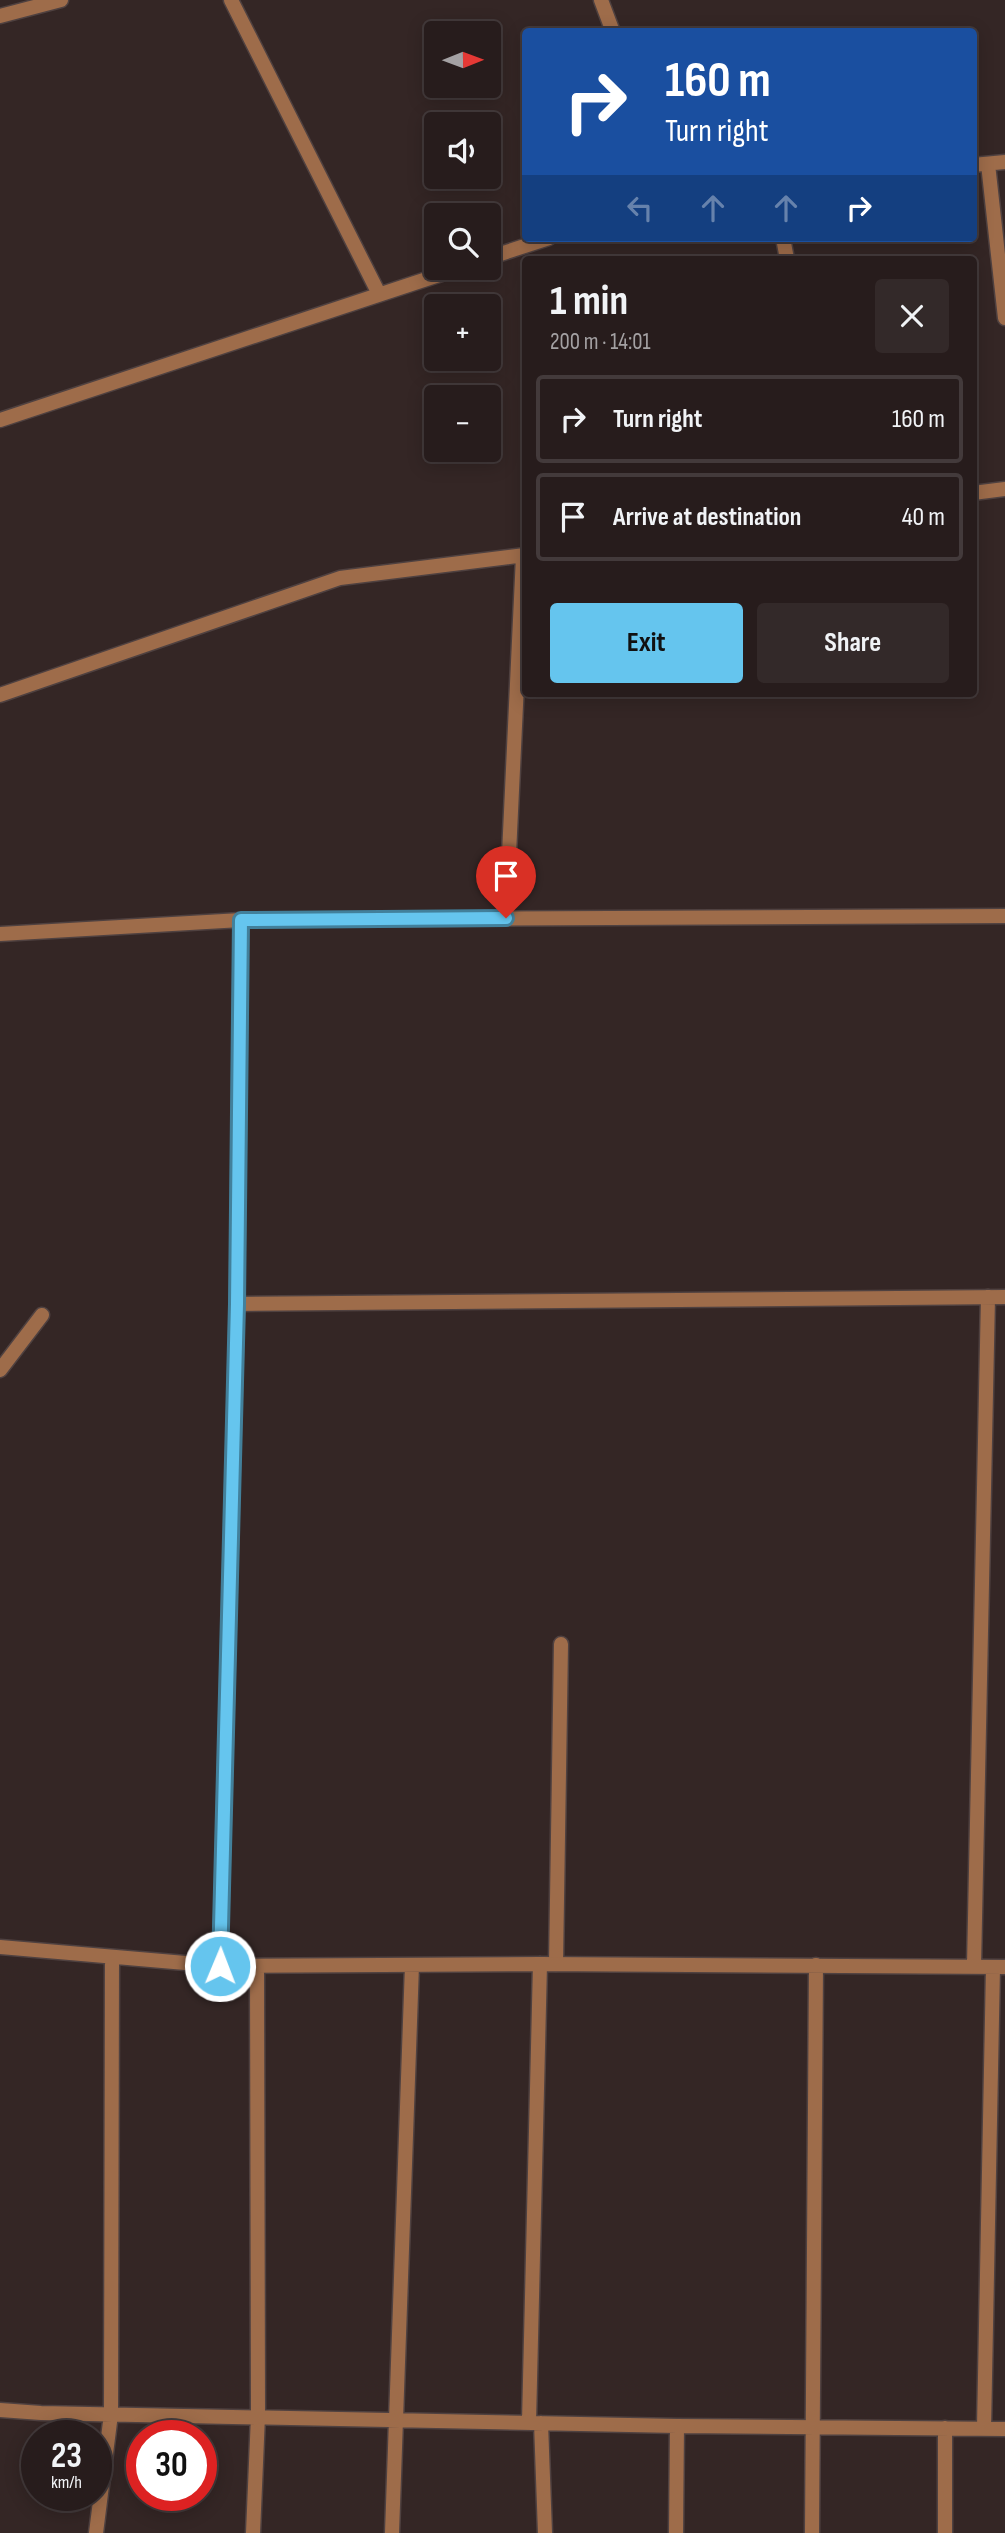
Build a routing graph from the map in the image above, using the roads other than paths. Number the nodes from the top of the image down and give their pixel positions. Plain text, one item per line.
1 (61, 0) edge
2 (231, 0) edge
3 (601, 0) edge
4 (0, 16) edge
5 (612, 28) edge
6 (1005, 162) edge
7 (981, 164) edge
8 (537, 242) edge
9 (501, 254) edge
10 (424, 280) edge
11 (379, 294) junction
12 (1005, 317) edge
13 (0, 420) edge
14 (1005, 489) edge
15 (977, 492) edge
16 (522, 555) edge
17 (522, 595) edge
18 (0, 695) edge
19 (1005, 916) edge
20 (506, 918) junction
21 (241, 920) junction
22 (0, 934) edge
23 (988, 1297) junction
24 (1005, 1297) edge
25 (237, 1304) junction
26 (42, 1315) dead end
27 (0, 1370) edge
28 (561, 1644) dead end
29 (0, 1947) edge
30 (112, 1957) junction
31 (540, 1964) junction
32 (556, 1964) junction
33 (412, 1965) junction
34 (816, 1965) junction
35 (220, 1966) junction
36 (257, 1966) junction
37 (974, 1966) junction
38 (999, 1967) edge
39 (0, 2410) edge
40 (111, 2414) junction
41 (258, 2416) junction
42 (395, 2419) junction
43 (535, 2422) junction
44 (814, 2425) junction
45 (677, 2426) junction
46 (945, 2428) junction
47 (984, 2428) junction
48 (1005, 2428) edge
49 (96, 2533) edge
50 (253, 2533) edge
51 (392, 2533) edge
52 (545, 2533) edge
53 (677, 2533) edge
54 (812, 2533) edge
55 (945, 2533) edge

1 - 4 street
2 - 11 street
3 - 5 street
6 - 7 street
7 - 12 street
8 - 9 street
10 - 11 street
11 - 13 street
14 - 15 street
16 - 18 street
17 - 20 street
19 - 20 street
20 - 21 street
21 - 22 street
21 - 25 street
23 - 24 street
23 - 25 street
23 - 37 street
25 - 35 street
26 - 27 street
28 - 32 street
29 - 30 street
30 - 35 street
30 - 40 street
31 - 32 street
31 - 33 street
31 - 43 street
32 - 34 street
33 - 36 street
33 - 42 street
34 - 37 street
34 - 44 street
35 - 36 street
36 - 41 street
37 - 38 street
38 - 47 street
39 - 40 street
40 - 41 street
40 - 49 street
41 - 42 street
41 - 50 street
42 - 43 street
42 - 51 street
43 - 45 street
43 - 52 street
44 - 45 street
44 - 46 street
44 - 54 street
45 - 53 street
46 - 47 street
46 - 55 street
47 - 48 street

